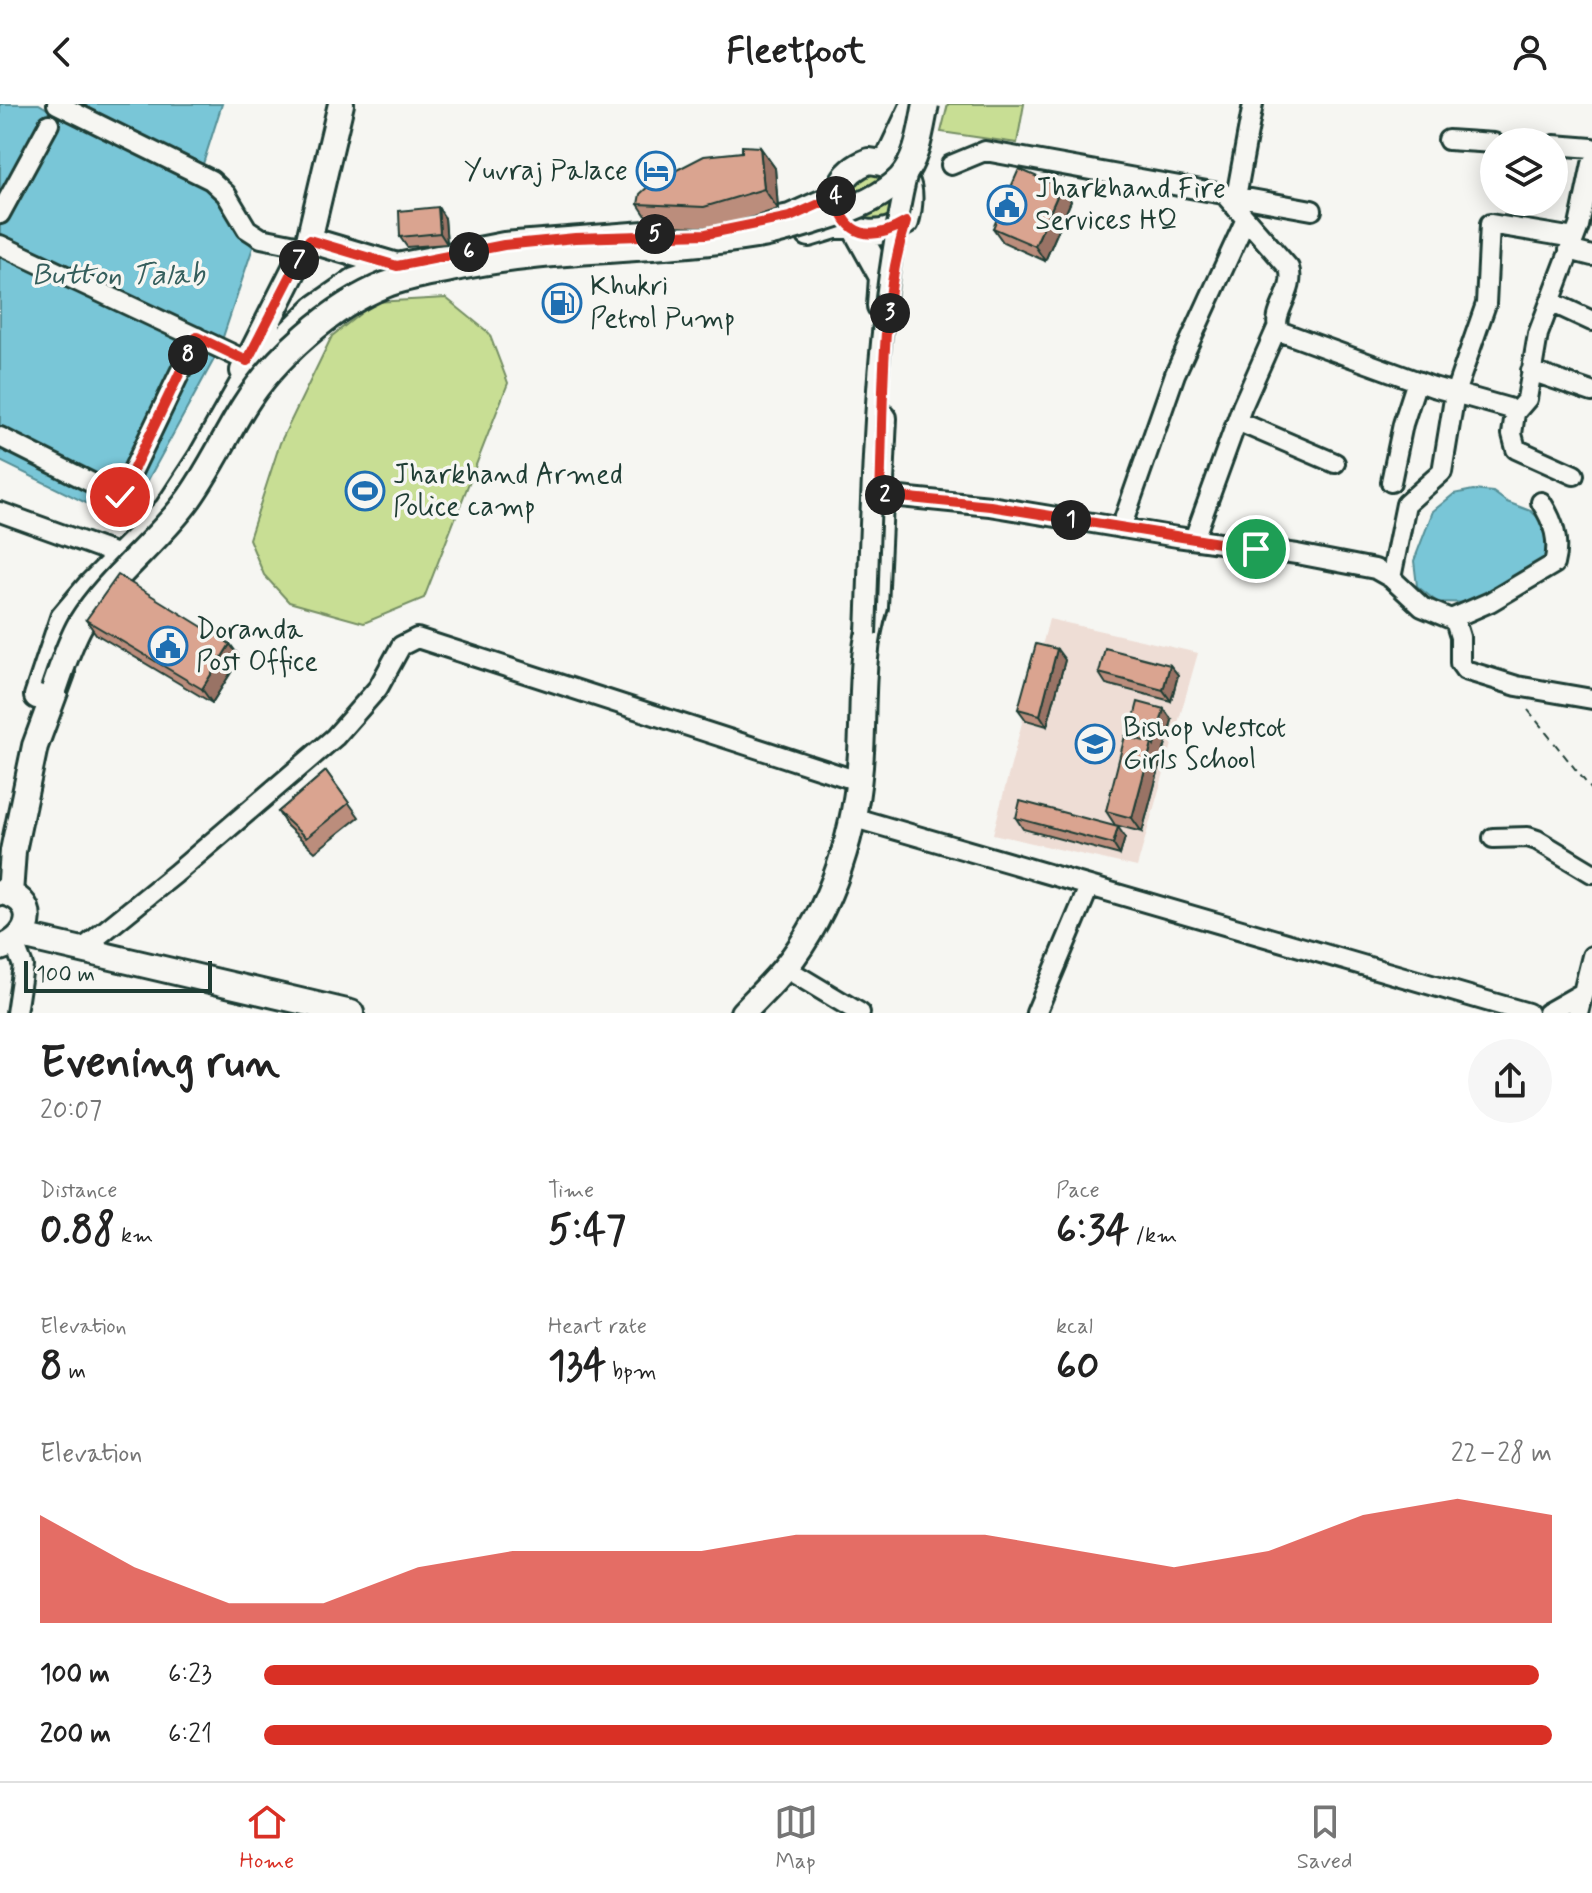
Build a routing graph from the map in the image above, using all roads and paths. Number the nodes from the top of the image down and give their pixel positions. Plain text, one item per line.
1 (57, 104) edge
2 (341, 104) edge
3 (898, 104) edge
4 (916, 104) edge
5 (929, 104) edge
6 (1253, 104) edge
7 (49, 124) dead end
8 (900, 136) junction
9 (1448, 140) dead end
10 (1480, 142) edge
11 (1568, 146) edge
12 (1592, 148) edge
13 (898, 163) junction
14 (1592, 164) edge
15 (951, 165) dead end
16 (837, 196) junction
17 (1231, 196) junction
18 (1312, 210) dead end
19 (0, 214) edge
20 (1587, 215) edge
21 (1246, 219) junction
22 (905, 223) junction
23 (852, 228) junction
24 (307, 244) junction
25 (1572, 244) junction
26 (0, 245) edge
27 (1592, 256) edge
28 (397, 266) junction
29 (1551, 302) junction
30 (1592, 321) edge
31 (1277, 328) junction
32 (197, 337) junction
33 (247, 361) junction
34 (1531, 371) junction
35 (1417, 381) junction
36 (1592, 392) edge
37 (1455, 393) junction
38 (1515, 413) junction
39 (224, 417) junction
40 (1237, 421) junction
41 (0, 437) edge
42 (1335, 463) dead end
43 (1574, 475) dead end
44 (1391, 482) dead end
45 (880, 495) junction
46 (1541, 502) dead end
47 (0, 512) edge
48 (1121, 528) junction
49 (1194, 539) junction
50 (129, 561) junction
51 (1391, 578) junction
52 (1451, 619) junction
53 (866, 634) junction
54 (47, 688) junction
55 (1592, 699) edge
56 (1528, 710) dead end
57 (858, 781) junction
58 (1592, 790) edge
59 (855, 818) junction
60 (1493, 838) dead end
61 (0, 850) edge
62 (1592, 873) edge
63 (1089, 887) junction
64 (5, 893) edge
65 (12, 942) edge
66 (81, 950) junction
67 (1592, 956) edge
68 (785, 968) junction
69 (1584, 992) junction
70 (16, 1013) edge
71 (351, 1013) edge
72 (743, 1013) edge
73 (860, 1013) edge
74 (1036, 1013) edge
75 (1528, 1013) edge
76 (1547, 1013) edge
77 (1578, 1013) edge

1 - 24 street
2 - 24 main road
3 - 8 main road
4 - 8 main road
4 - 54 main road
5 - 13 main road, bridge
5 - 22 main road
6 - 17 street
7 - 19 street
8 - 13 main road
9 - 10 street
11 - 12 street
13 - 16 main road
13 - 22 main road
13 - 53 street, bridge
13 - 54 main road, bridge
14 - 20 street
15 - 17 street
16 - 23 main road
16 - 28 main road
17 - 18 street
17 - 21 street
20 - 25 street
21 - 31 street
21 - 48 street
22 - 23 main road
22 - 45 main road
23 - 50 main road
23 - 53 main road
24 - 28 main road
24 - 33 main road
25 - 27 street
25 - 29 street
25 - 37 street
26 - 32 street
28 - 39 main road
29 - 30 street
29 - 34 street
31 - 35 street
31 - 40 street
32 - 33 street
32 - 41 street
33 - 39 main road
34 - 36 street
34 - 38 street
35 - 37 street
35 - 44 street
37 - 38 street
37 - 51 street
38 - 43 street
39 - 50 main road
40 - 42 street
40 - 49 street
45 - 48 street
45 - 53 main road
46 - 52 street
47 - 50 street
48 - 49 street
49 - 51 street
50 - 54 main road
51 - 52 street
52 - 55 street
53 - 57 main road
54 - 61 main road
54 - 64 main road
56 - 58 path
57 - 59 main road
57 - 66 street
59 - 63 street
59 - 68 main road
60 - 62 street
63 - 74 street
63 - 75 street
64 - 65 main road
65 - 66 main road
65 - 70 street
66 - 71 main road
67 - 69 street
68 - 72 main road
68 - 73 street
69 - 76 street
69 - 77 street

